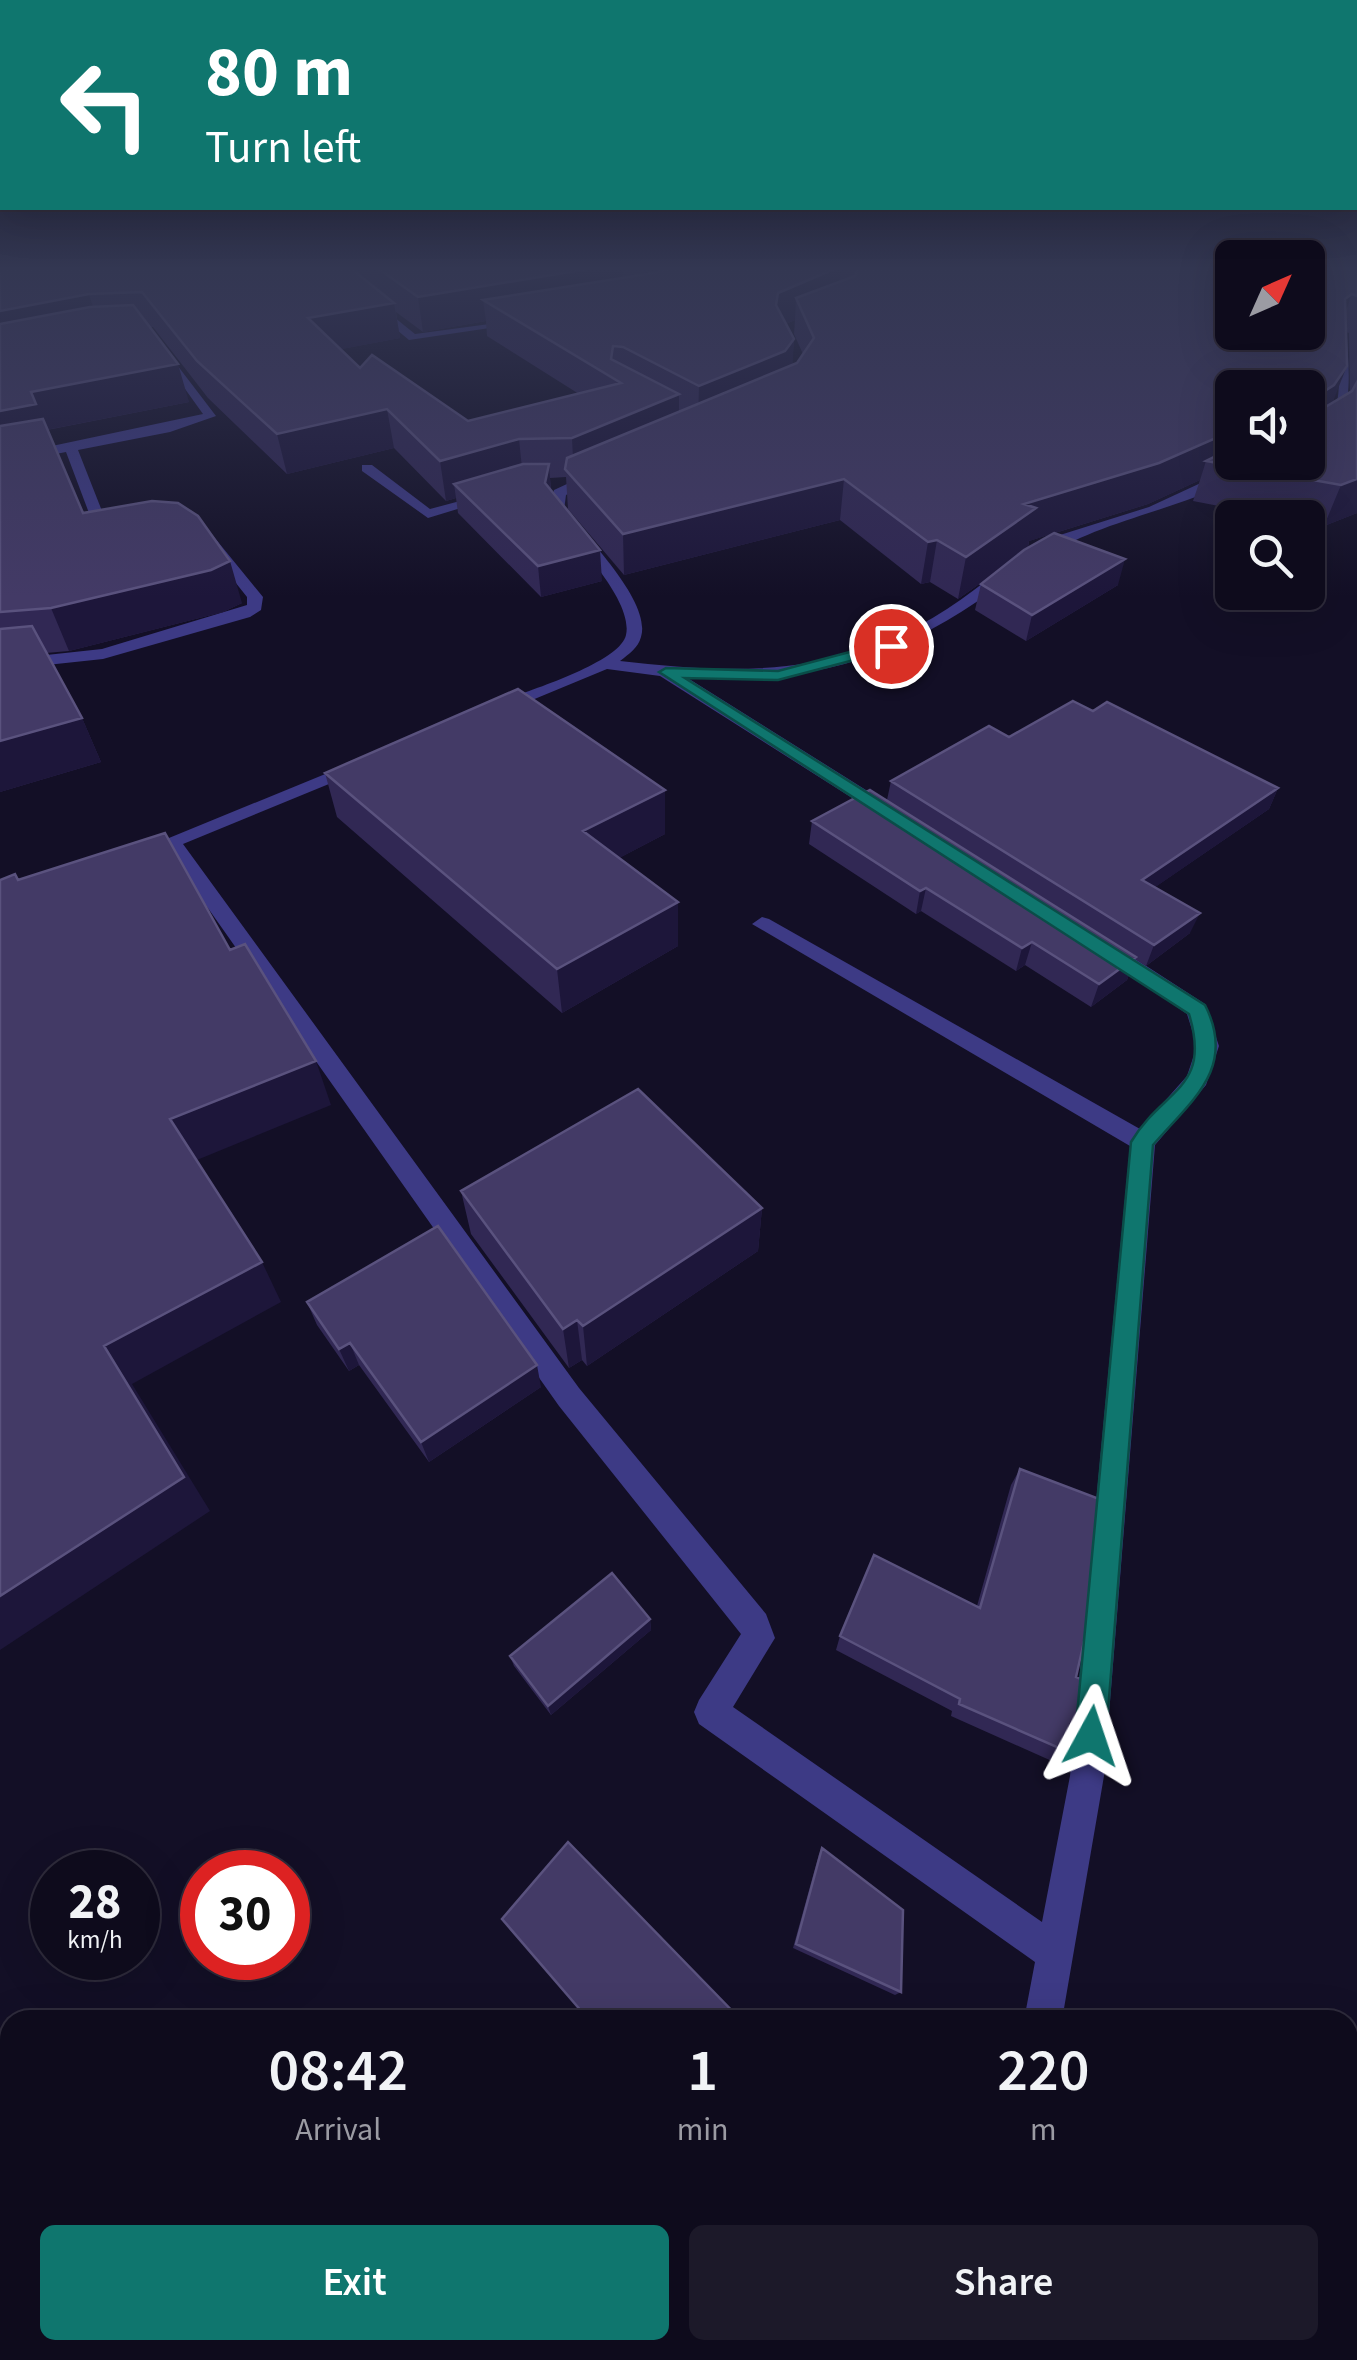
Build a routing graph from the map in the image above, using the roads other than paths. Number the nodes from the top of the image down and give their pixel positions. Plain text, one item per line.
1 (181, 377) edge
2 (1343, 377) edge
3 (198, 419) junction
4 (1325, 432) edge
5 (70, 448) junction
6 (0, 452) edge
7 (0, 461) edge
8 (366, 468) dead end
9 (610, 469) edge
10 (1219, 480) edge
11 (573, 485) junction
12 (539, 486) edge
13 (509, 491) edge
14 (192, 531) edge
15 (133, 537) edge
16 (607, 664) junction
17 (0, 665) edge
18 (666, 672) junction
19 (480, 716) edge
20 (371, 760) edge
21 (902, 821) edge
22 (171, 842) junction
23 (136, 855) edge
24 (762, 924) dead end
25 (1086, 938) edge
26 (1142, 1142) junction
27 (1057, 1955) junction
28 (1045, 2010) edge

1 - 3 street
2 - 4 street
3 - 5 street
3 - 6 street
5 - 7 street
5 - 15 street
8 - 13 street
9 - 11 street
10 - 18 street
11 - 12 street
11 - 16 street
14 - 17 street
16 - 18 street
16 - 19 street
18 - 21 street
20 - 22 street
22 - 23 street
22 - 27 street
24 - 26 street
25 - 26 street
26 - 27 street
27 - 28 street

